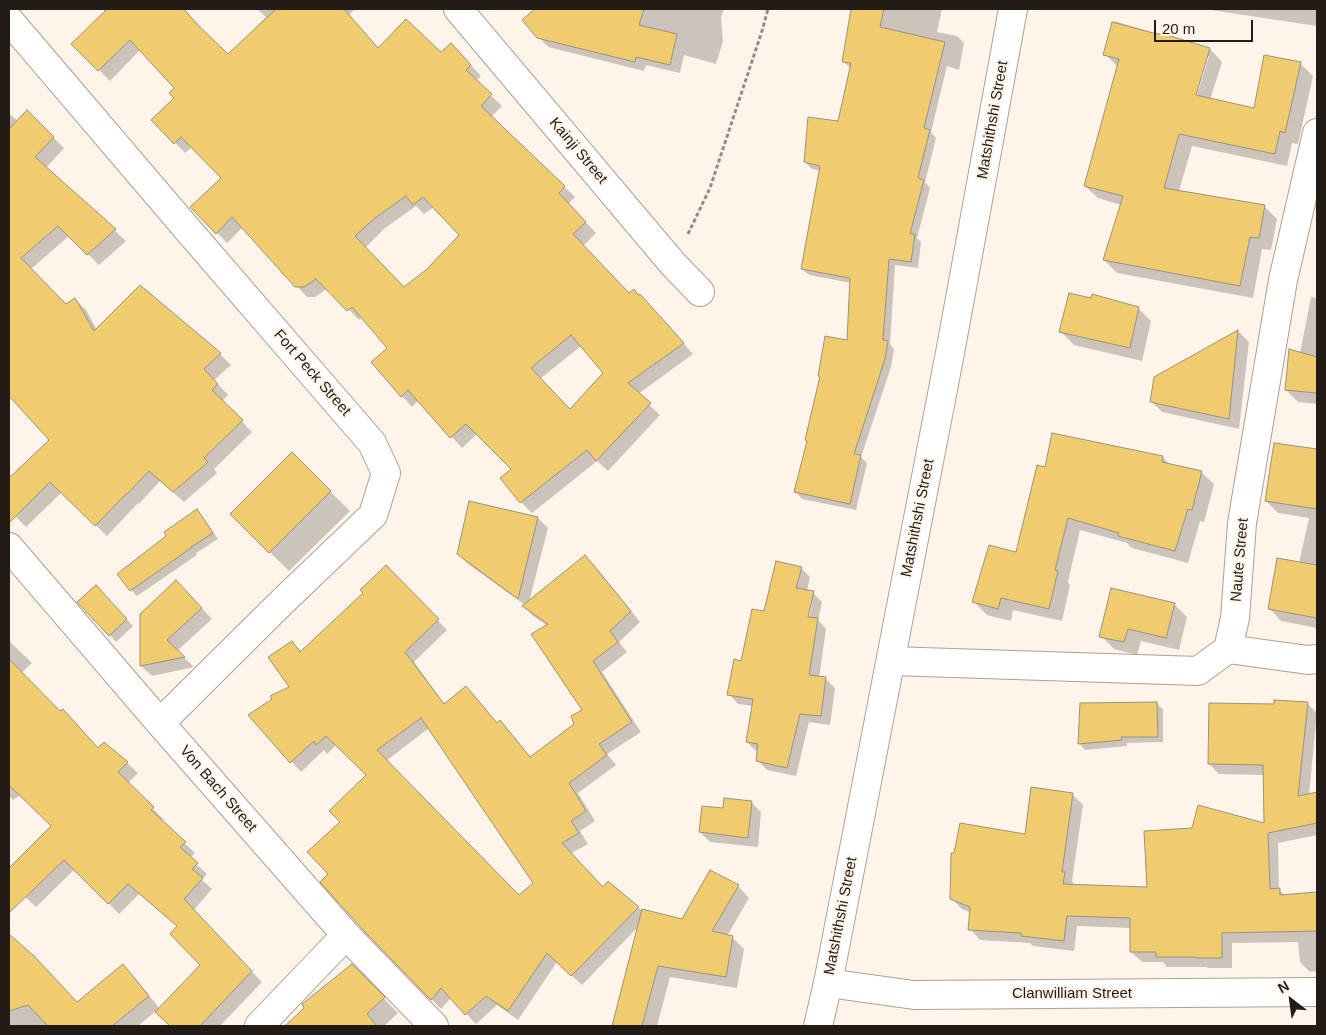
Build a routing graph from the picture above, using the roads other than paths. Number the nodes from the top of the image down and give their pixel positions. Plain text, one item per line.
1 (1013, 9) edge
2 (469, 12) edge
3 (9, 20) edge
4 (1317, 133) edge
5 (700, 292) dead end
6 (9, 547) edge
7 (1228, 649) junction
8 (1317, 659) edge
9 (890, 661) junction
10 (160, 723) junction
11 (346, 935) junction
12 (828, 983) junction
13 (1317, 992) edge
14 (259, 1026) edge
15 (434, 1026) edge
16 (818, 1026) edge

1 - 9 street, Matshithshi Street
2 - 5 street, Kainji Street
3 - 10 street, Fort Peck Street
4 - 7 street, Naute Street
6 - 10 street, Von Bach Street
7 - 8 street
7 - 9 street
9 - 12 street, Matshithshi Street
10 - 11 street, Von Bach Street
11 - 14 street
11 - 15 street, Von Bach Street
12 - 13 street, Clanwilliam Street
12 - 16 street, Matshithshi Street

